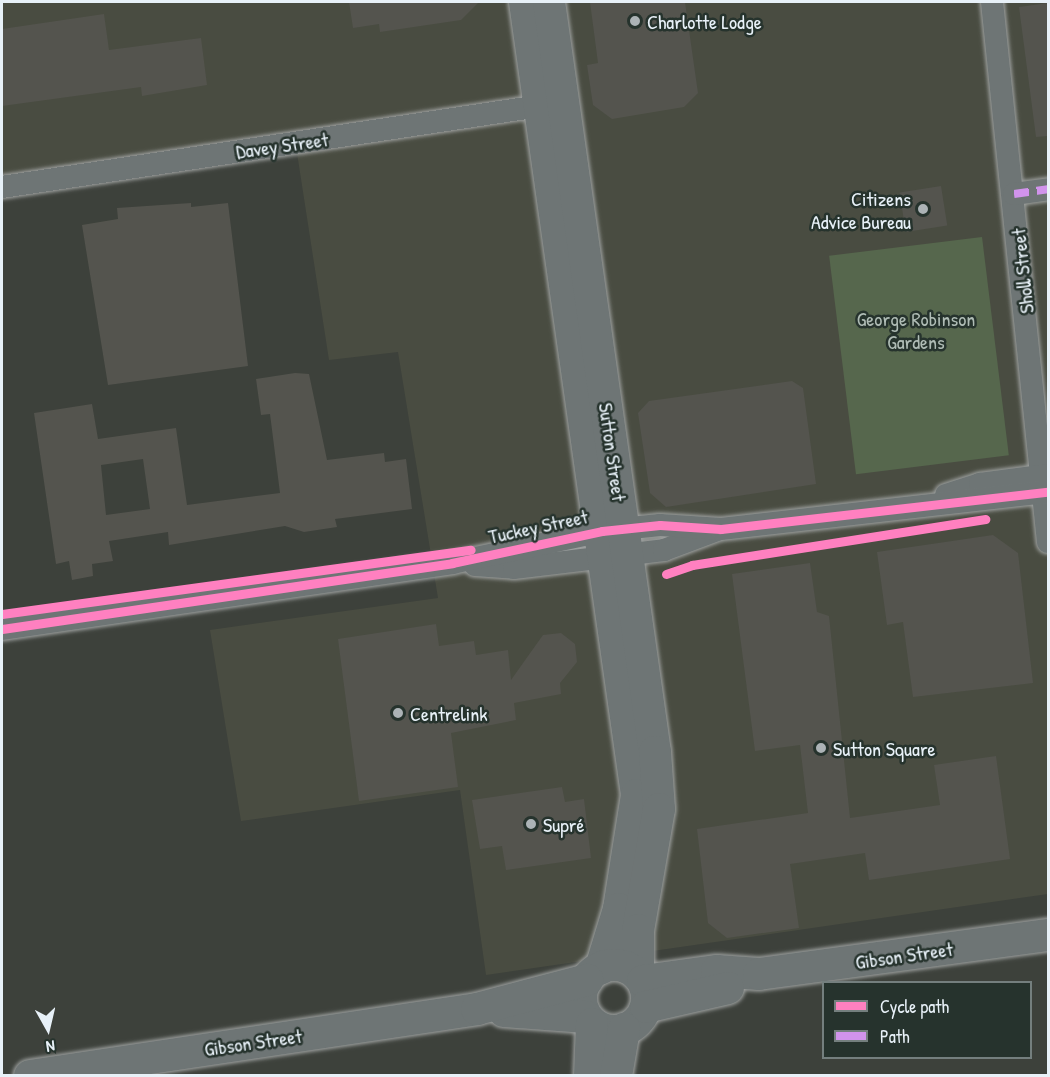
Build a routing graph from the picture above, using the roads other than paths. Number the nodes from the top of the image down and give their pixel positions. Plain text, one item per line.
1 (525, 2) edge
2 (549, 2) edge
3 (992, 2) edge
4 (552, 104) junction
5 (2, 187) edge
6 (1048, 189) edge
7 (1014, 194) junction
8 (1046, 484) edge
9 (1048, 542) edge
10 (615, 543) junction
11 (2, 629) edge
12 (1048, 935) edge
13 (594, 974) junction
14 (642, 988) junction
15 (477, 1009) junction
16 (589, 1020) junction
17 (624, 1029) junction
18 (30, 1076) edge
19 (590, 1076) edge
20 (616, 1076) edge

1 - 4 main road, Sutton Street
2 - 4 main road, Sutton Street
3 - 7 street, Sholl Street
4 - 5 street, Davey Street
4 - 10 main road, Sutton Street
6 - 7 street
7 - 8 street, Sholl Street
8 - 9 street, Sholl Street
8 - 10 street, Tuckey Street
10 - 11 street, Tuckey Street
10 - 13 main road, Sutton Street
10 - 14 main road, Sutton Street
12 - 14 main road, Gibson Street
13 - 14 main road
13 - 15 main road, Gibson Street
13 - 16 main road
14 - 17 main road
15 - 16 main road, Gibson Street
15 - 18 main road, Gibson Street
16 - 17 main road
16 - 19 main road
17 - 20 main road

